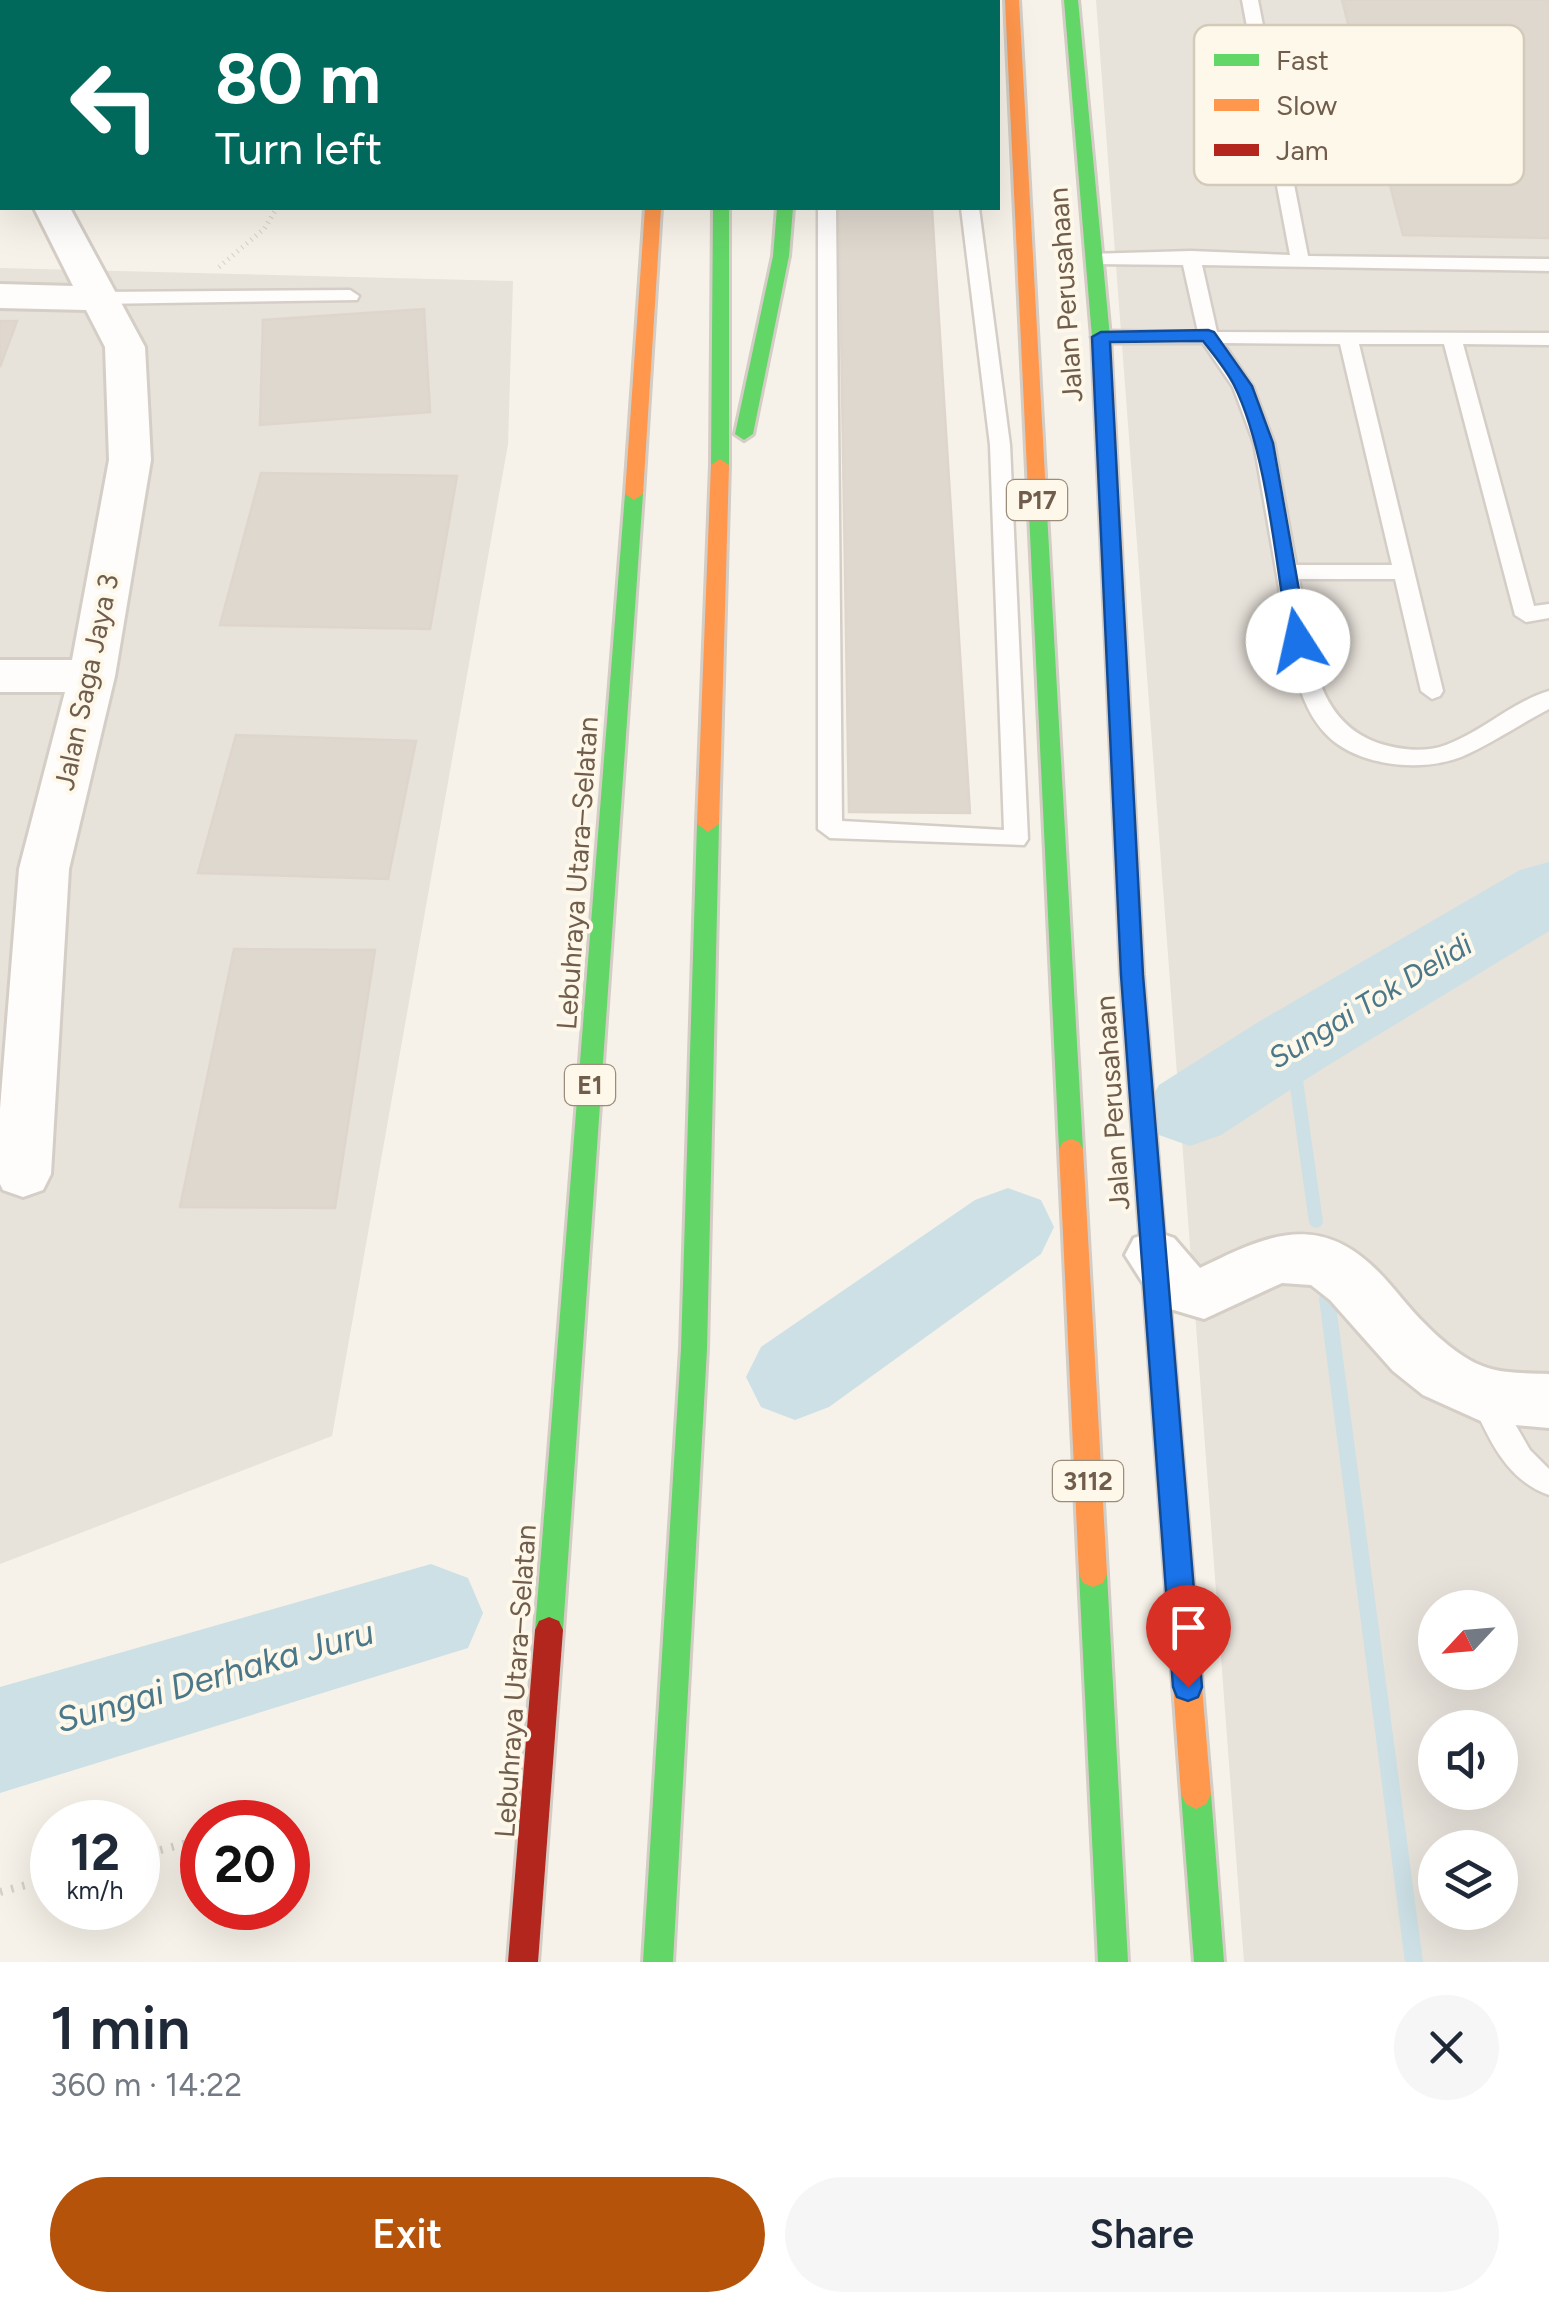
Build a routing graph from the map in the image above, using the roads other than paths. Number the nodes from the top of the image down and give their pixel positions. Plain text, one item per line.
1 (1012, 0) edge
2 (1071, 0) edge
3 (1250, 0) edge
4 (1255, 25) edge
5 (1007, 75) edge
6 (1285, 185) edge
7 (53, 210) edge
8 (653, 210) edge
9 (721, 210) edge
10 (786, 210) edge
11 (827, 210) edge
12 (970, 210) edge
13 (1191, 257) junction
14 (1094, 258) junction
15 (1300, 261) junction
16 (1549, 265) edge
17 (0, 296) edge
18 (350, 296) dead end
19 (98, 298) junction
20 (1208, 336) junction
21 (1101, 337) junction
22 (1348, 337) junction
23 (1452, 339) junction
24 (1549, 340) edge
25 (1032, 444) junction
26 (1000, 445) junction
27 (720, 550) junction
28 (1287, 572) junction
29 (1404, 572) junction
30 (1549, 611) edge
31 (0, 676) edge
32 (92, 676) junction
33 (1432, 691) dead end
34 (1549, 699) edge
35 (1063, 999) joint
36 (22, 1174) dead end
37 (1154, 1255) junction
38 (1483, 1395) junction
39 (1549, 1402) edge
40 (1549, 1482) edge
41 (524, 1962) edge
42 (658, 1962) edge
43 (1113, 1962) edge
44 (1209, 1962) edge

1 - 5 main road, Jalan Perusahaan / P17
2 - 14 main road, Jalan Perusahaan
3 - 4 lane
5 - 25 main road, Jalan Perusahaan / P17
6 - 15 lane
7 - 19 street, Jalan Saga Jaya 3
8 - 41 main road, Lebuhraya Utara–Selatan / E1
9 - 27 main road
10 - 27 main road
11 - 26 lane
12 - 26 lane
13 - 14 lane
13 - 15 lane
13 - 20 lane
14 - 21 main road, Jalan Perusahaan
15 - 16 lane
17 - 19 street
18 - 19 lane
19 - 32 street, Jalan Saga Jaya 3
20 - 21 lane
20 - 22 lane
20 - 28 lane
21 - 37 main road, Jalan Perusahaan
22 - 23 lane
22 - 29 lane
23 - 24 lane
23 - 30 lane
25 - 26 lane
25 - 35 main road, Jalan Perusahaan / P17
27 - 42 main road
28 - 29 lane
28 - 34 lane
29 - 33 lane
31 - 32 street
32 - 36 street, Jalan Saga Jaya 3
35 - 43 main road, Jalan Perusahaan / 3112
37 - 38 street
37 - 44 main road, Jalan Perusahaan
38 - 39 street
38 - 40 lane

